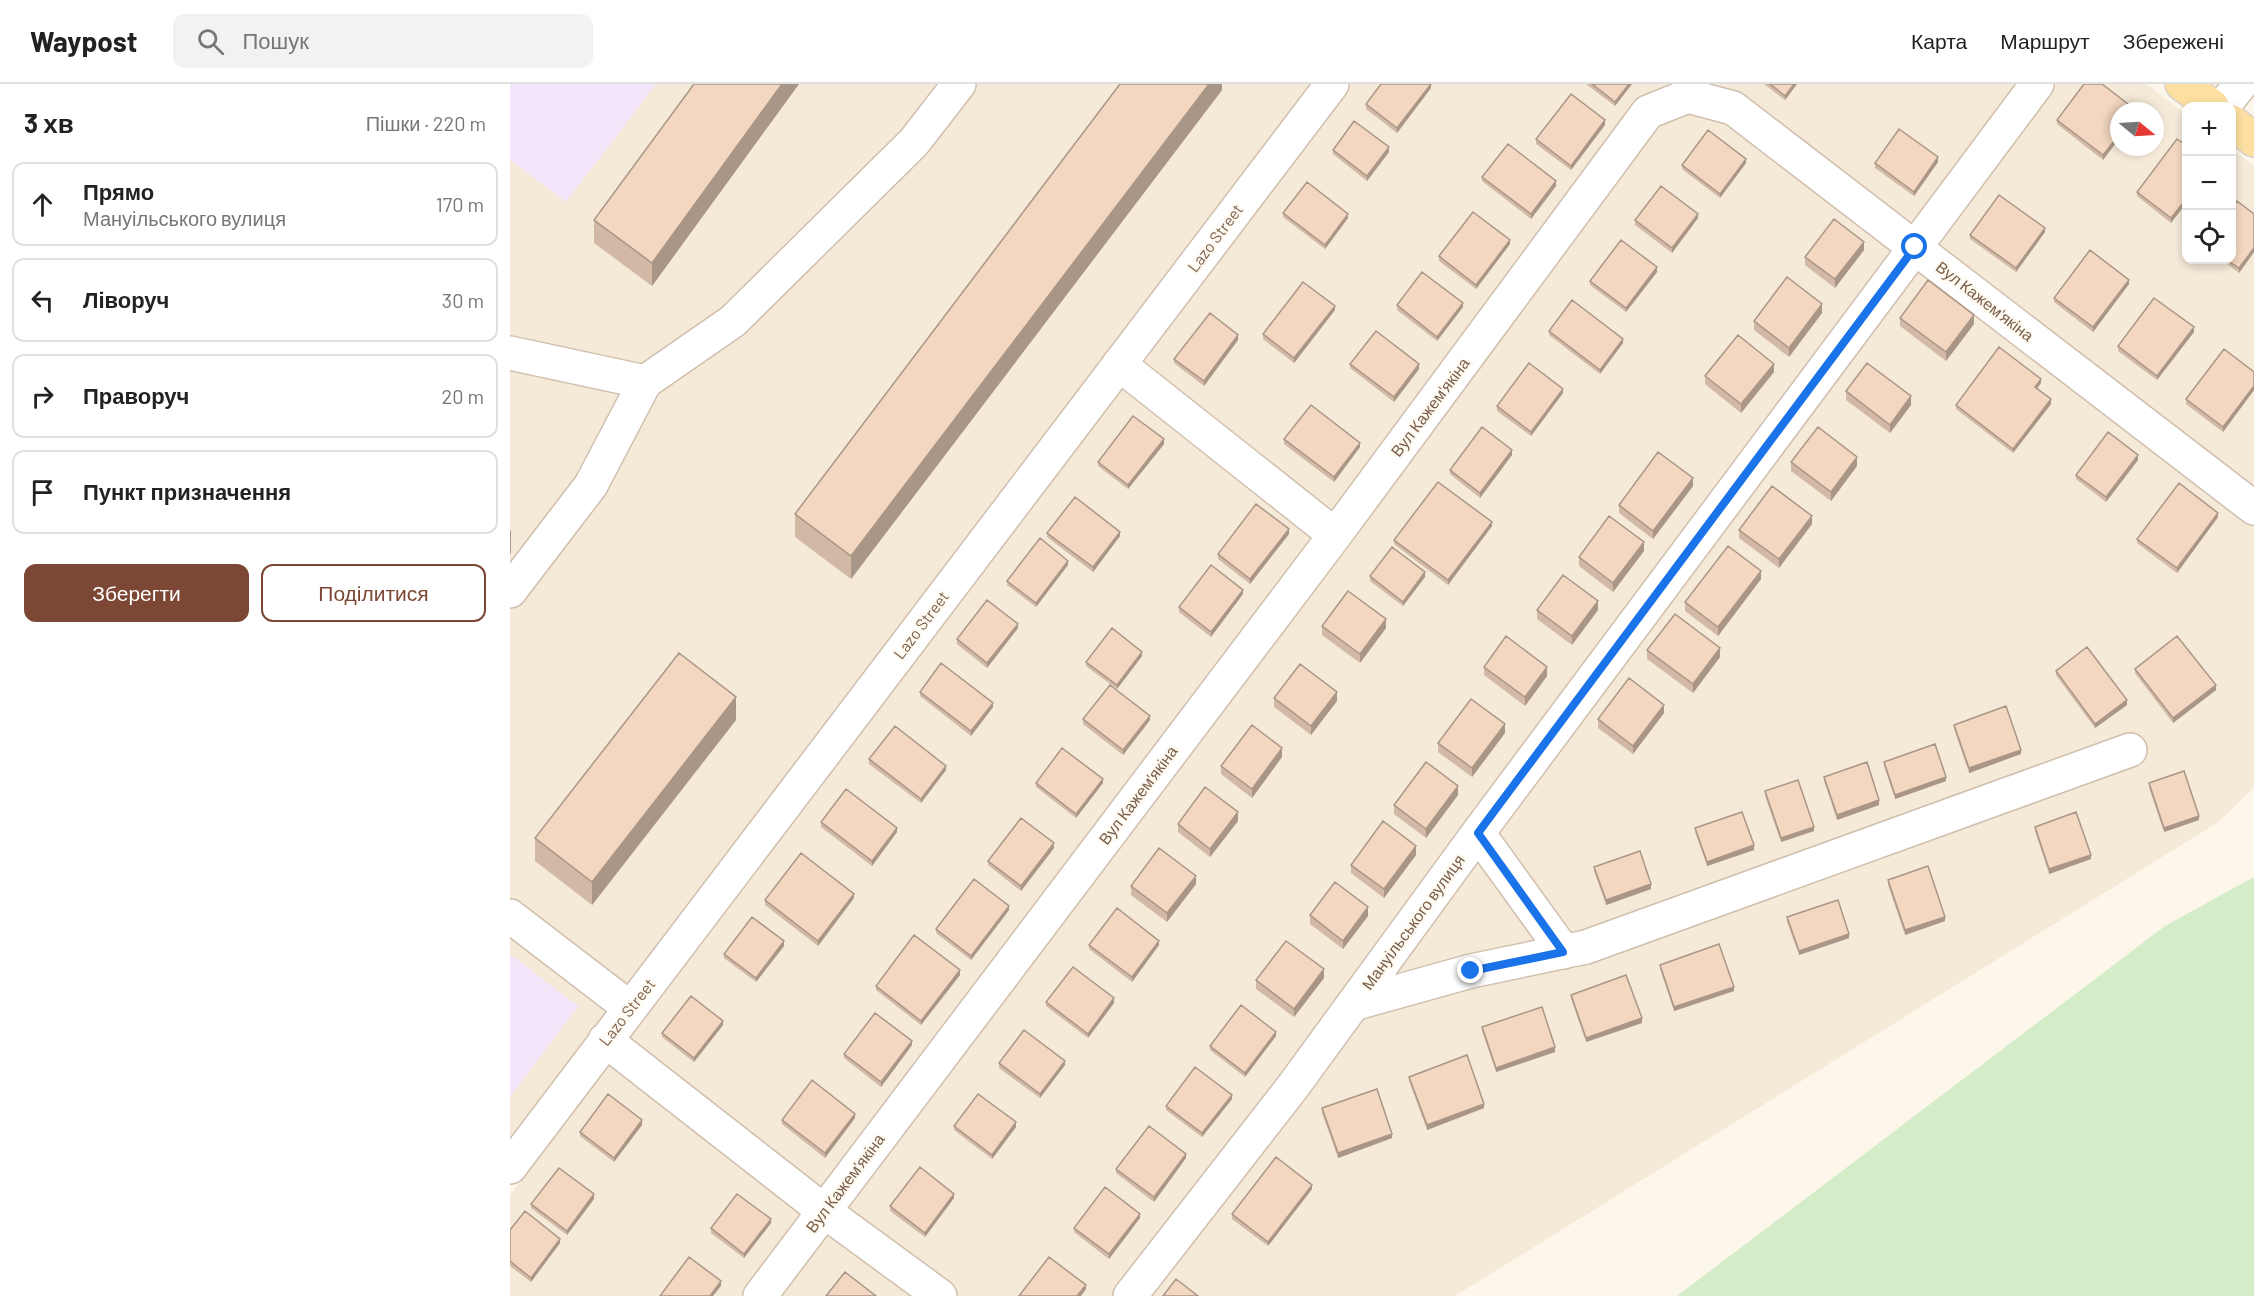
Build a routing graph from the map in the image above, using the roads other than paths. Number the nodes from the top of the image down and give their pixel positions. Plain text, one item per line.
1 (958, 84) edge
2 (2037, 84) edge
3 (2182, 84) edge
4 (2241, 84) edge
5 (1329, 85) edge
6 (2207, 102) edge
7 (2226, 102) edge
8 (2236, 125) edge
9 (2254, 140) edge
10 (1915, 247) junction
11 (510, 353) edge
12 (1119, 364) junction
13 (645, 382) junction
14 (2254, 508) edge
15 (1335, 535) junction
16 (510, 591) edge
17 (2130, 750) dead end
18 (1478, 833) junction
19 (510, 916) edge
20 (1563, 952) junction
21 (1353, 1004) junction
22 (630, 1008) junction
23 (605, 1040) junction
24 (510, 1167) edge
25 (824, 1211) junction
26 (760, 1296) edge
27 (940, 1296) edge
28 (1130, 1296) edge

1 - 13 street
2 - 10 street, Мануільського вулиця
3 - 6 main road
4 - 7 street
5 - 12 street, Lazo Street
8 - 9 main road
10 - 14 street, Вул Кажем'якіна
10 - 15 street, Вул Кажем'якіна
10 - 18 street, Мануільського вулиця
11 - 13 street
12 - 15 street
12 - 22 street, Lazo Street
13 - 16 street
15 - 25 street, Вул Кажем'якіна
17 - 20 street
18 - 20 street
18 - 21 street, Мануільського вулиця
19 - 22 street
20 - 21 street
21 - 28 street, Мануільського вулиця
22 - 23 street, Lazo Street
23 - 24 street, Lazo Street
23 - 25 street
25 - 26 street, Вул Кажем'якіна
25 - 27 street

